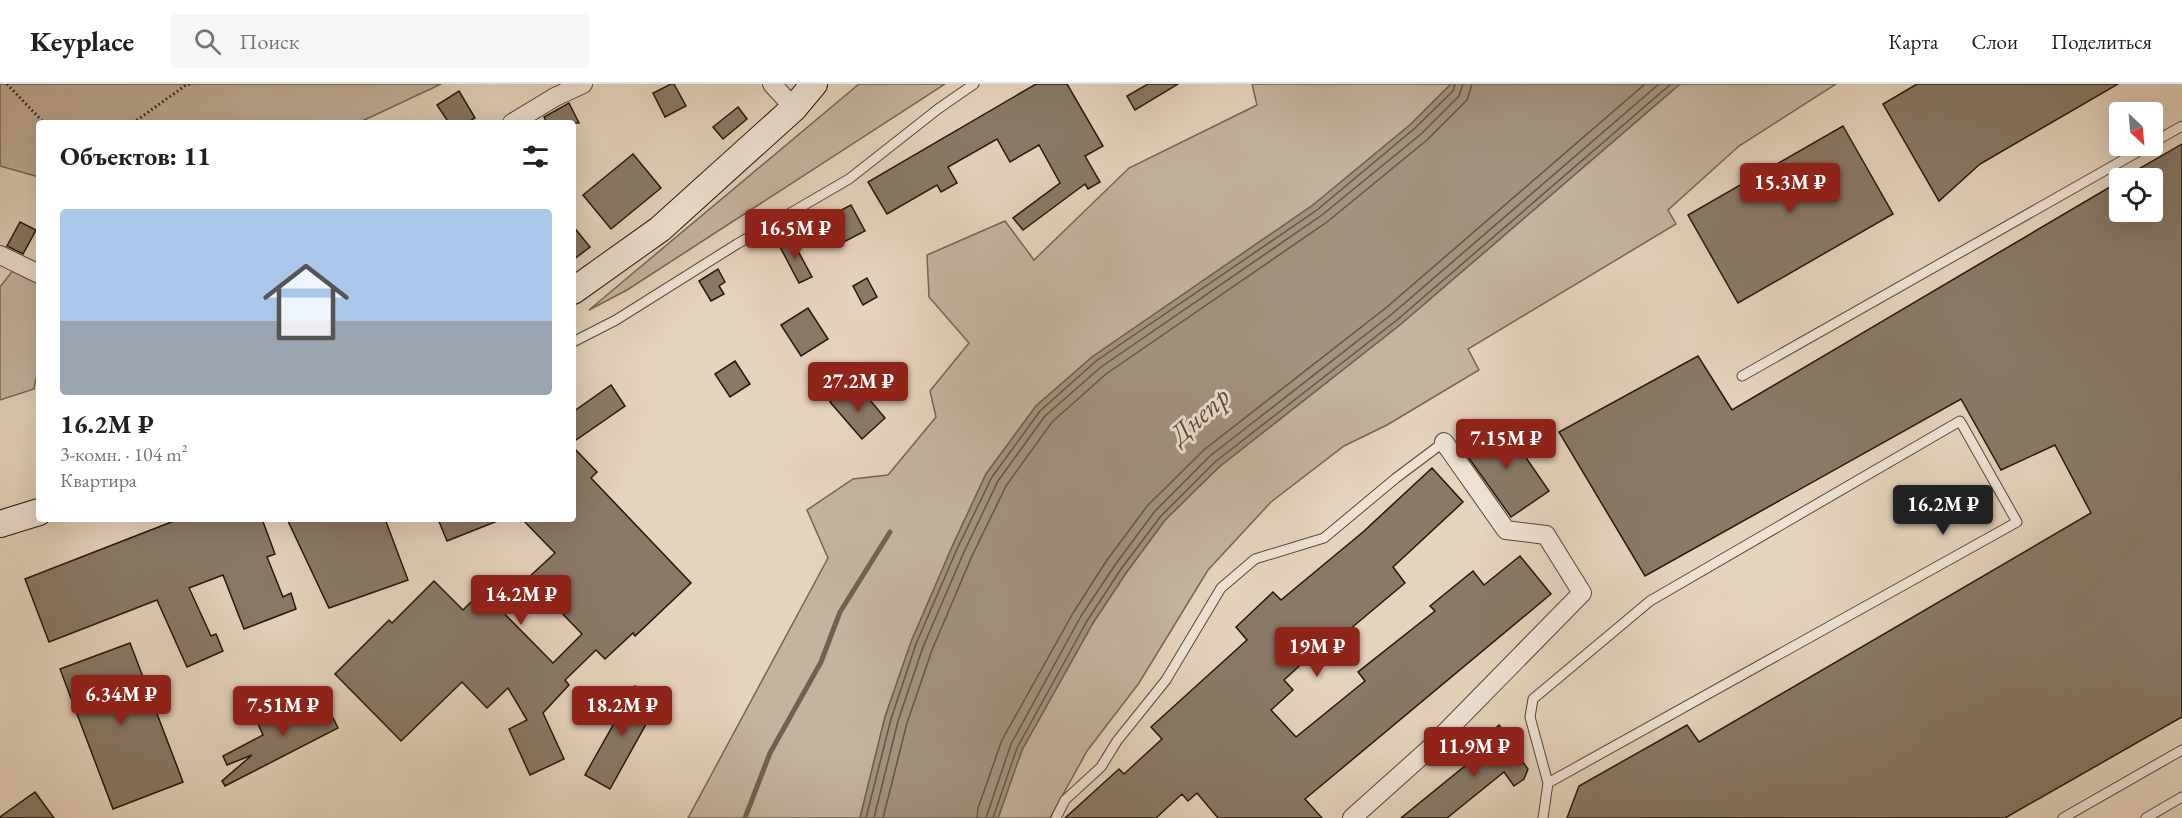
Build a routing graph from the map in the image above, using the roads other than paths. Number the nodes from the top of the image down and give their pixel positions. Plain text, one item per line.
1 (583, 84) edge
2 (772, 84) edge
3 (814, 84) edge
4 (974, 84) edge
5 (794, 108) junction
6 (517, 120) edge
7 (2182, 126) edge
8 (2163, 137) edge
9 (2130, 156) edge
10 (0, 255) edge
11 (36, 273) edge
12 (576, 289) edge
13 (576, 340) edge
14 (1742, 376) dead end
15 (1444, 442) joint
16 (36, 513) edge
17 (0, 524) edge
18 (2182, 750) edge
19 (1548, 783) junction
20 (2182, 798) edge
21 (1056, 818) edge
22 (1352, 818) edge
23 (1543, 818) edge
24 (2063, 818) edge
25 (2146, 818) edge

1 - 6 street
2 - 5 street
3 - 5 main road
4 - 13 lane
5 - 12 main road
7 - 8 lane
9 - 14 lane
10 - 11 street
15 - 21 lane
15 - 22 street
16 - 17 main road
18 - 24 lane
19 - 19 lane
19 - 23 lane
20 - 25 lane

